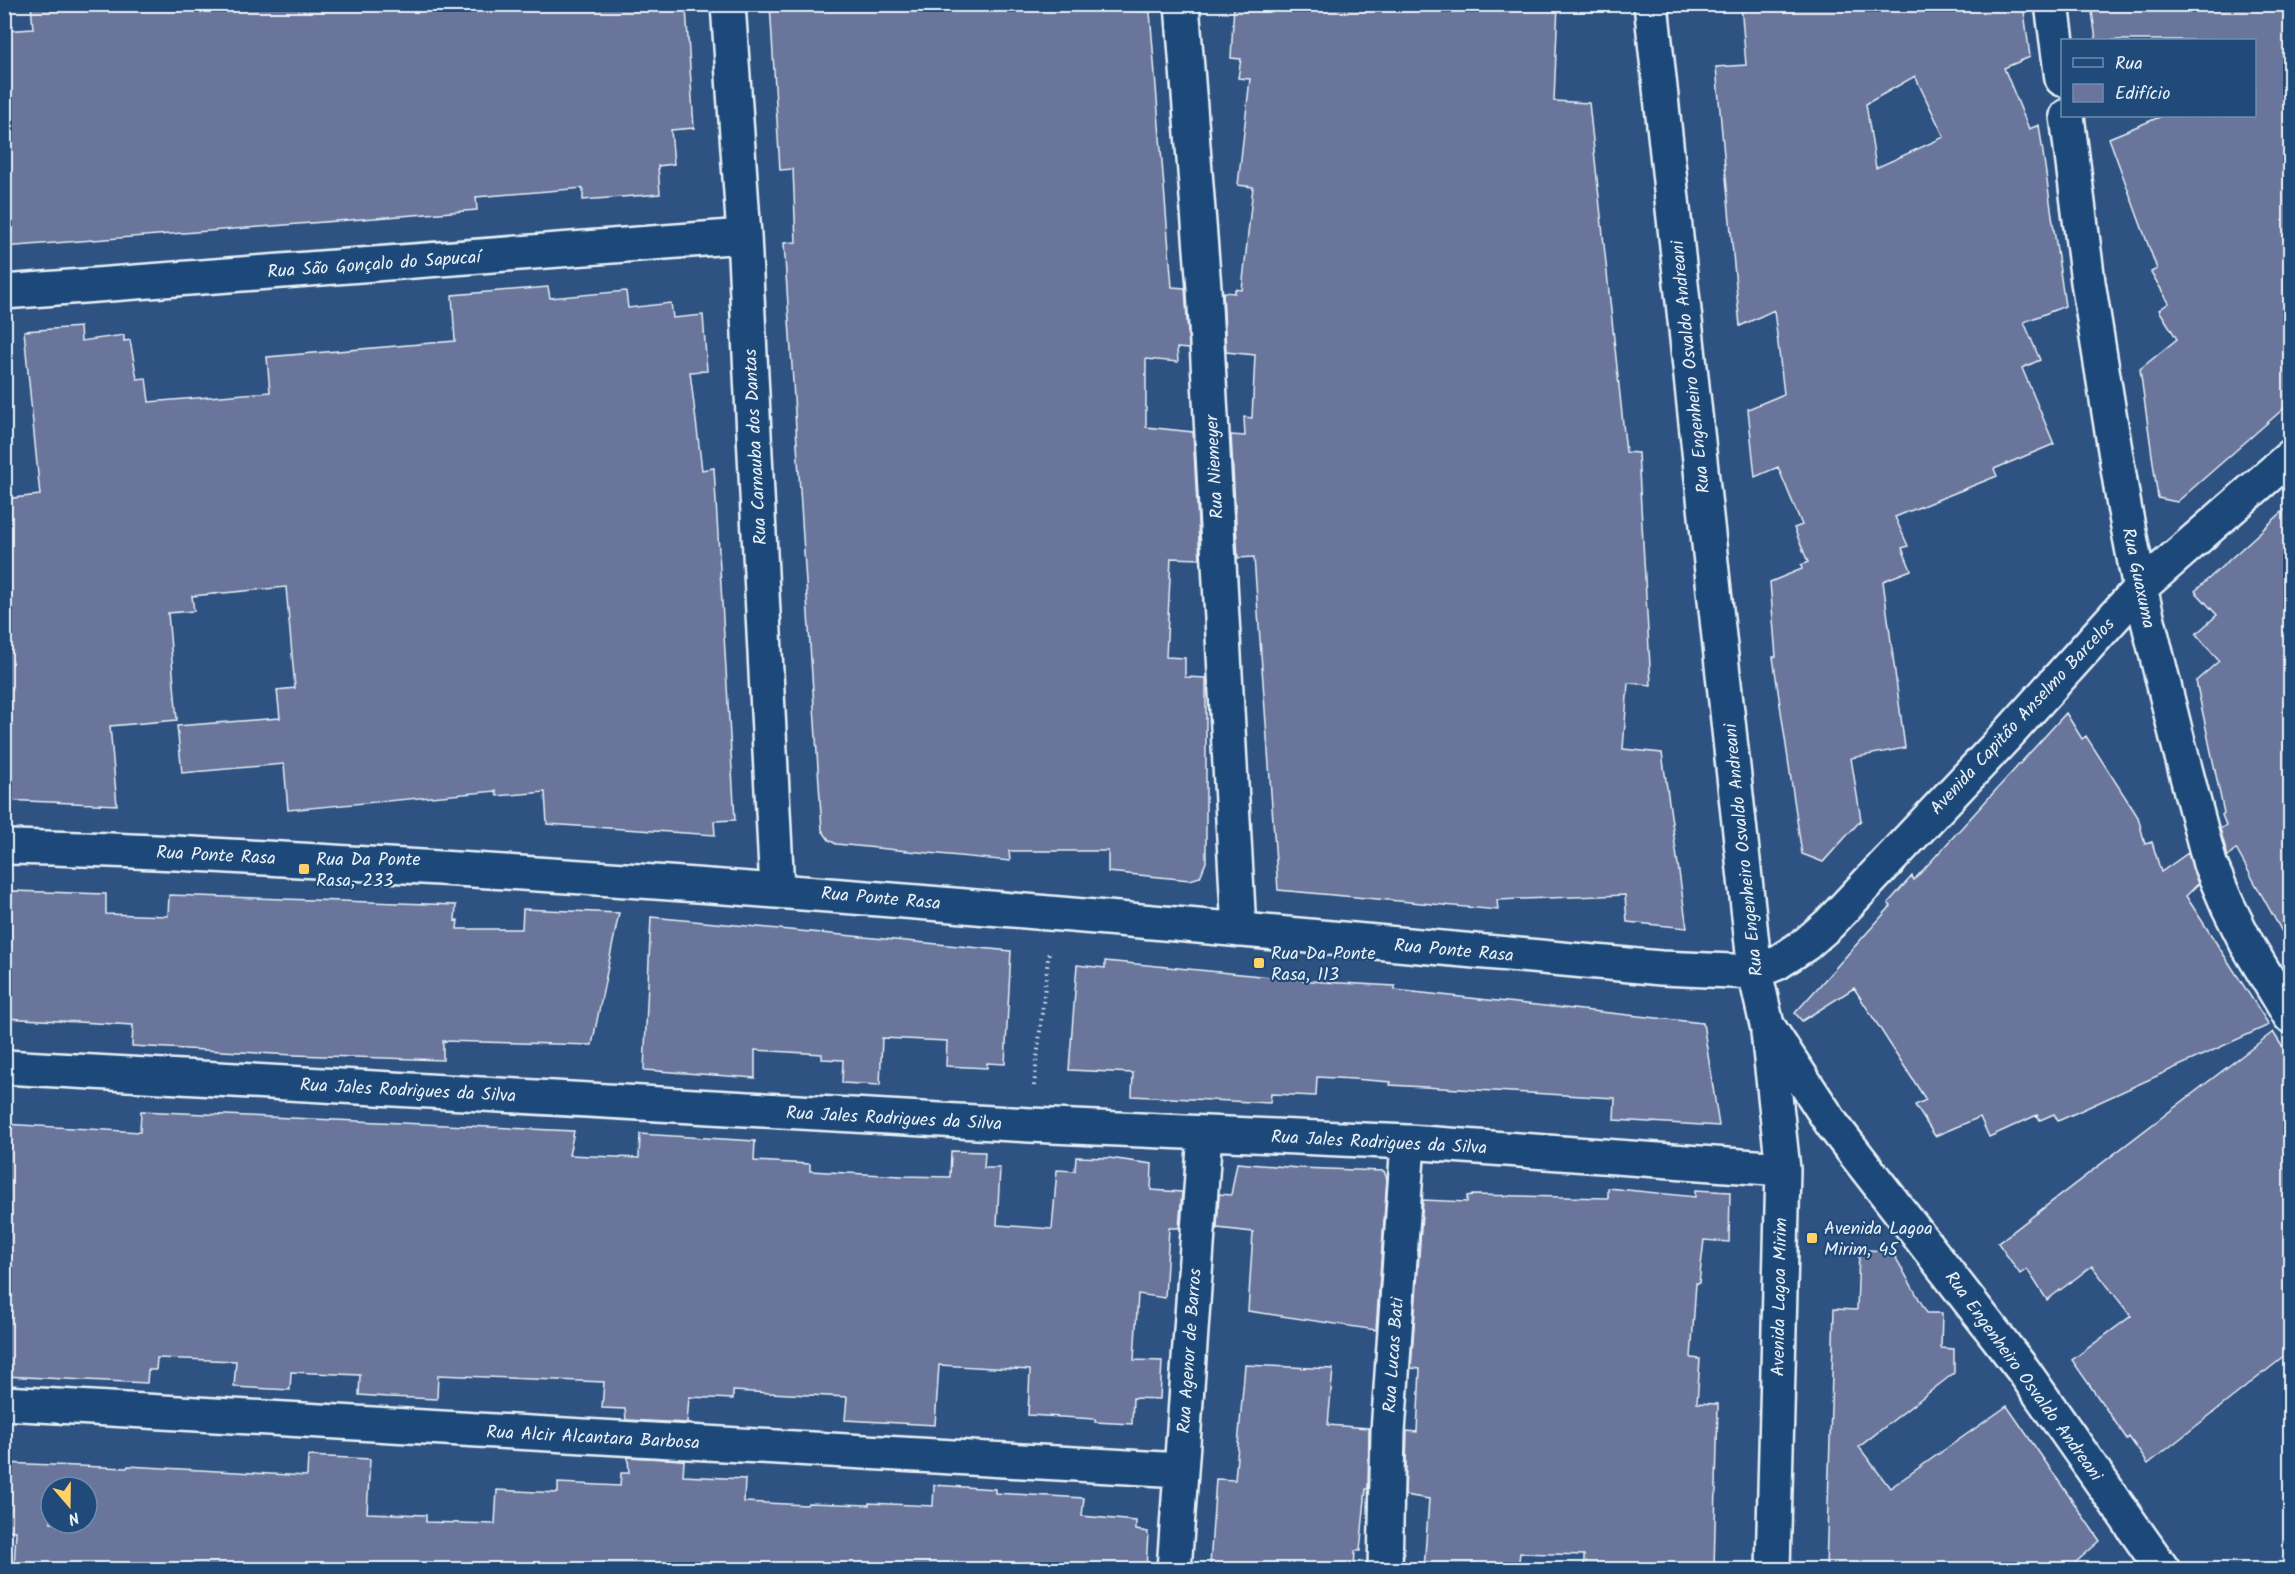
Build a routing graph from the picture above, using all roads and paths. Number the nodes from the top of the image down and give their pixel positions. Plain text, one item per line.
1 (728, 4) edge
2 (1182, 4) edge
3 (1651, 4) edge
4 (2052, 4) edge
5 (2061, 72) edge
6 (2067, 117) edge
7 (744, 236) junction
8 (4, 292) edge
9 (2290, 458) edge
10 (2140, 588) junction
11 (4, 847) edge
12 (777, 890) junction
13 (1053, 912) junction
14 (1239, 930) junction
15 (1755, 972) junction
16 (2282, 981) edge
17 (2290, 1016) edge
18 (1767, 1025) junction
19 (4, 1067) edge
20 (1030, 1125) junction
21 (1205, 1133) junction
22 (1408, 1142) junction
23 (1783, 1169) junction
24 (4, 1403) edge
25 (1181, 1470) junction
26 (1174, 1569) edge
27 (1385, 1569) edge
28 (1773, 1569) edge
29 (2163, 1569) edge

1 - 7 street, Rua Carnauba dos Dantas
2 - 14 street, Rua Niemeyer
3 - 15 street, Rua Engenheiro Osvaldo Andreani
4 - 5 street
6 - 10 street, Rua Guaxuma
7 - 8 street, Rua São Gonçalo do Sapucaí
7 - 12 street, Rua Carnauba dos Dantas
9 - 10 street, Avenida Capitão Anselmo Barcelos
10 - 15 street, Avenida Capitão Anselmo Barcelos
10 - 16 street, Rua Guaxuma
11 - 12 street, Rua Ponte Rasa
12 - 13 street, Rua Ponte Rasa
13 - 14 street, Rua Ponte Rasa
13 - 20 path
14 - 15 street, Rua Ponte Rasa
15 - 18 street, Rua Engenheiro Osvaldo Andreani
16 - 17 street, Rua Guaxuma
18 - 23 street, Avenida Lagoa Mirim
18 - 29 street, Rua Engenheiro Osvaldo Andreani
19 - 20 street, Rua Jales Rodrigues da Silva
20 - 21 street, Rua Jales Rodrigues da Silva
21 - 22 street, Rua Jales Rodrigues da Silva
21 - 25 street, Rua Agenor de Barros
22 - 23 street, Rua Jales Rodrigues da Silva
22 - 27 street, Rua Lucas Bati
23 - 28 street, Avenida Lagoa Mirim
24 - 25 street, Rua Alcir Alcantara Barbosa
25 - 26 street, Rua Agenor de Barros

